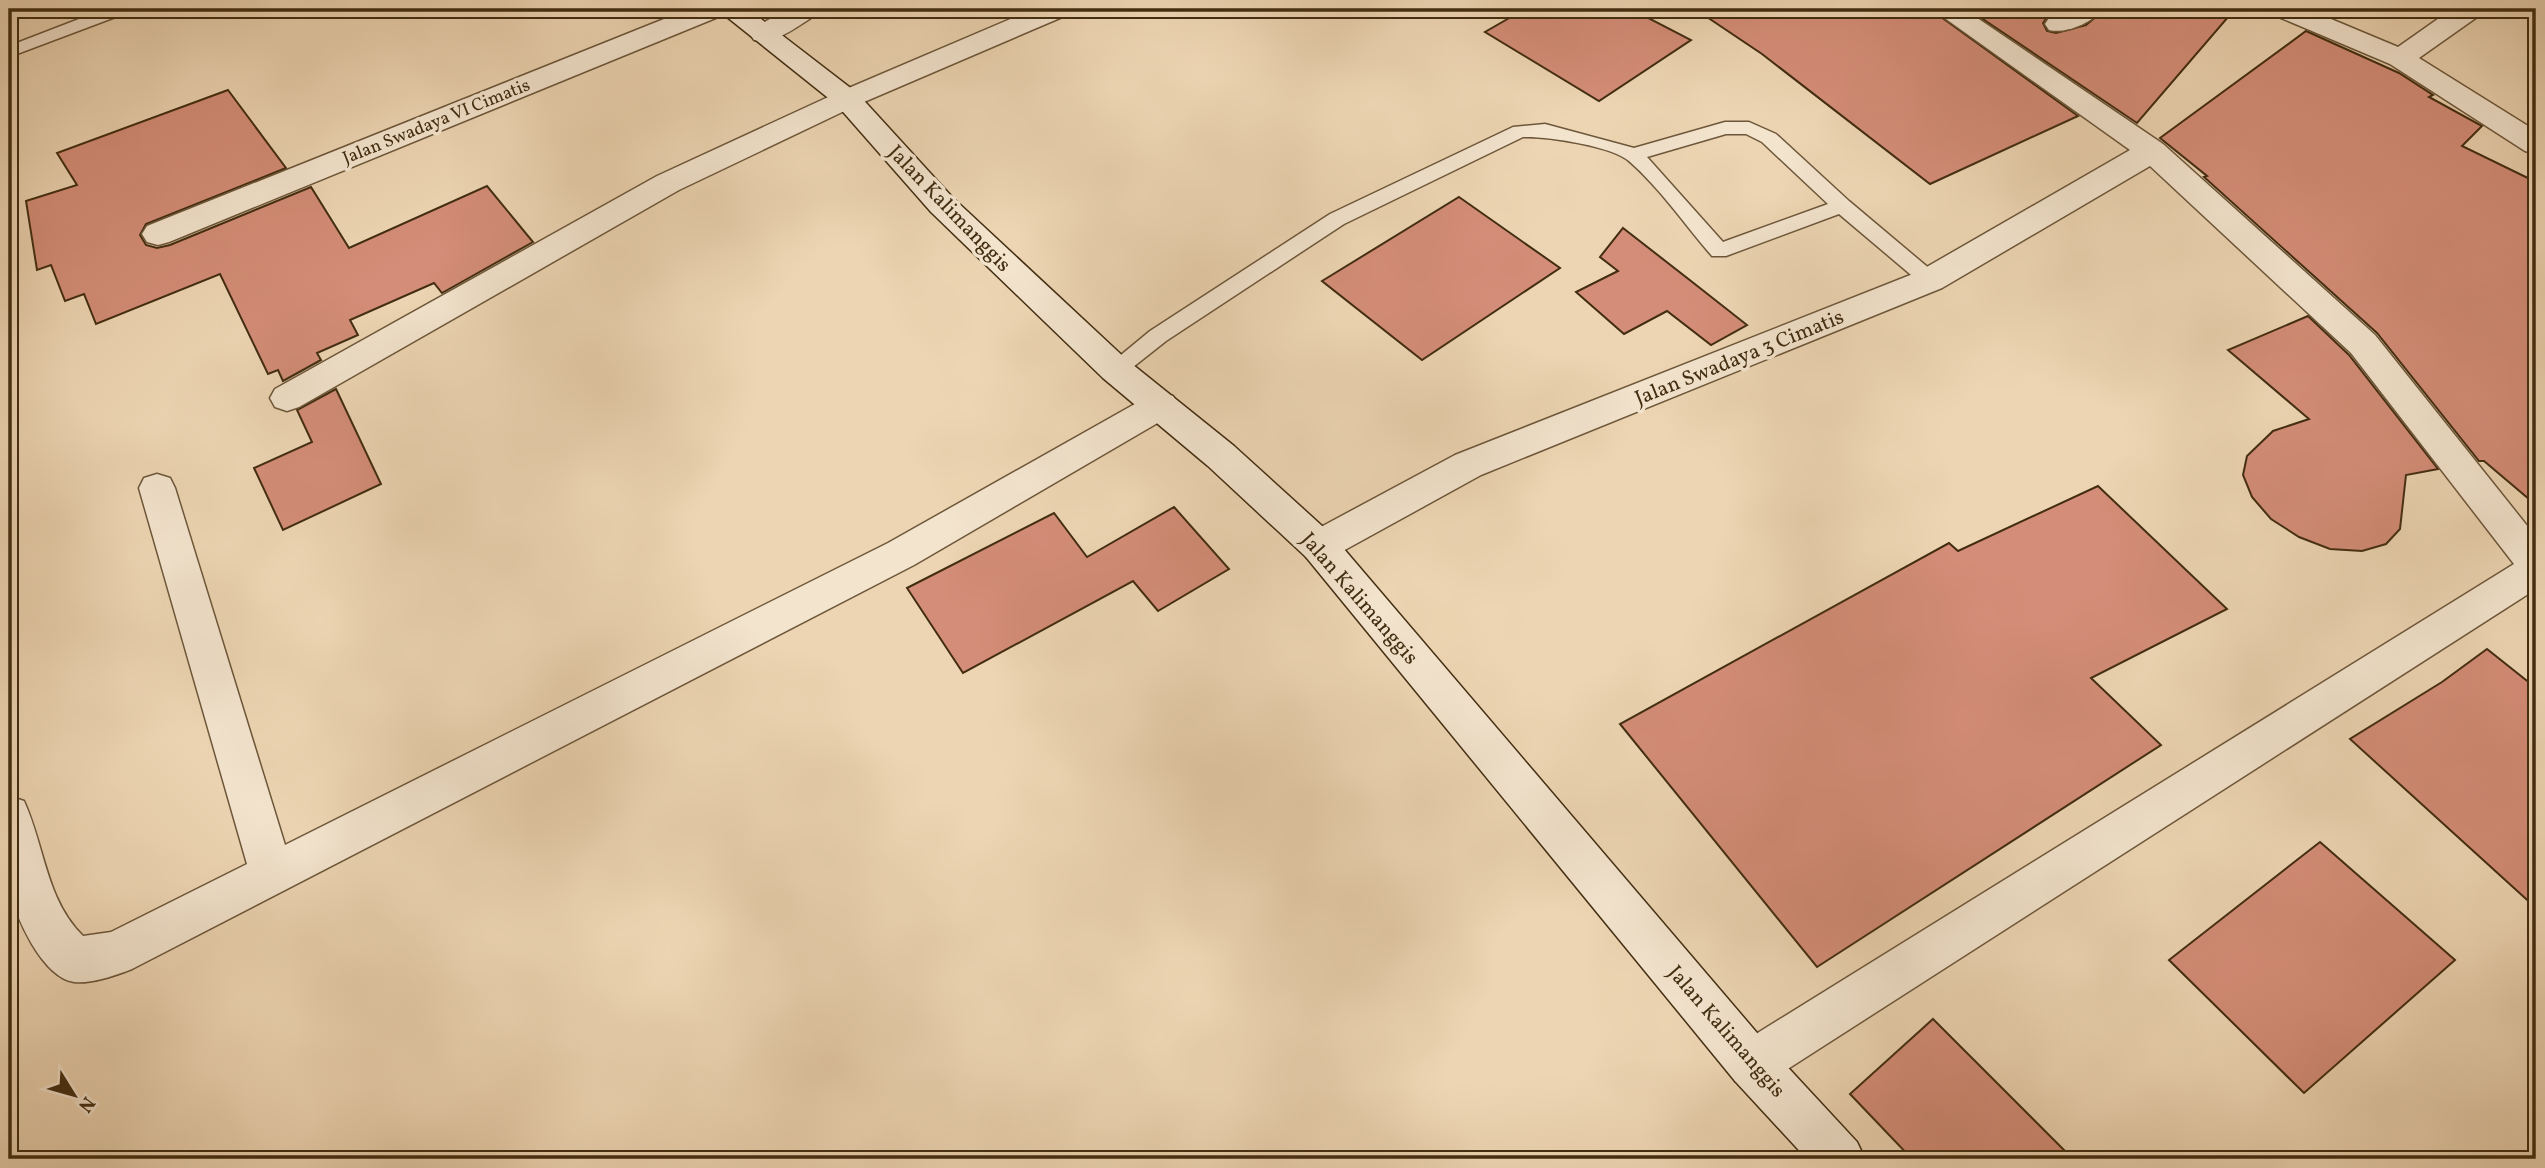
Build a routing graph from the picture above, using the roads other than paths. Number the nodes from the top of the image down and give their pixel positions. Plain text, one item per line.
1 (120, 9) edge
2 (713, 9) edge
3 (732, 9) edge
4 (806, 9) edge
5 (1056, 9) edge
6 (1946, 9) edge
7 (2088, 9) edge
8 (2284, 9) edge
9 (2470, 9) edge
10 (2059, 24) dead end
11 (764, 34) junction
12 (9, 52) edge
13 (2400, 58) junction
14 (847, 99) junction
15 (2536, 144) edge
16 (2152, 151) junction
17 (1634, 154) junction
18 (1842, 206) junction
19 (158, 234) dead end
20 (1930, 280) junction
21 (1115, 369) junction
22 (287, 398) dead end
23 (1161, 405) junction
24 (157, 488) dead end
25 (1319, 546) junction
26 (2536, 567) edge
27 (9, 814) edge
28 (272, 873) junction
29 (1752, 1064) junction
30 (1840, 1159) edge

1 - 12 lane
2 - 19 street, Jalan Swadaya VI Cimatis
3 - 11 street, Jalan Kalimanggis
4 - 11 street
5 - 14 street
6 - 16 street
7 - 10 street
8 - 13 street
9 - 13 street
11 - 14 street, Jalan Kalimanggis
13 - 15 street
14 - 21 street, Jalan Kalimanggis
14 - 22 street
16 - 20 street, Jalan Swadaya 3 Cimatis
16 - 26 street
17 - 18 lane
17 - 18 lane
17 - 21 lane
18 - 20 lane
20 - 25 street, Jalan Swadaya 3 Cimatis
21 - 23 street, Jalan Kalimanggis
23 - 25 street, Jalan Kalimanggis
23 - 28 street
24 - 28 street
25 - 29 street, Jalan Kalimanggis
26 - 29 street
27 - 28 street
29 - 30 street, Jalan Kalimanggis

